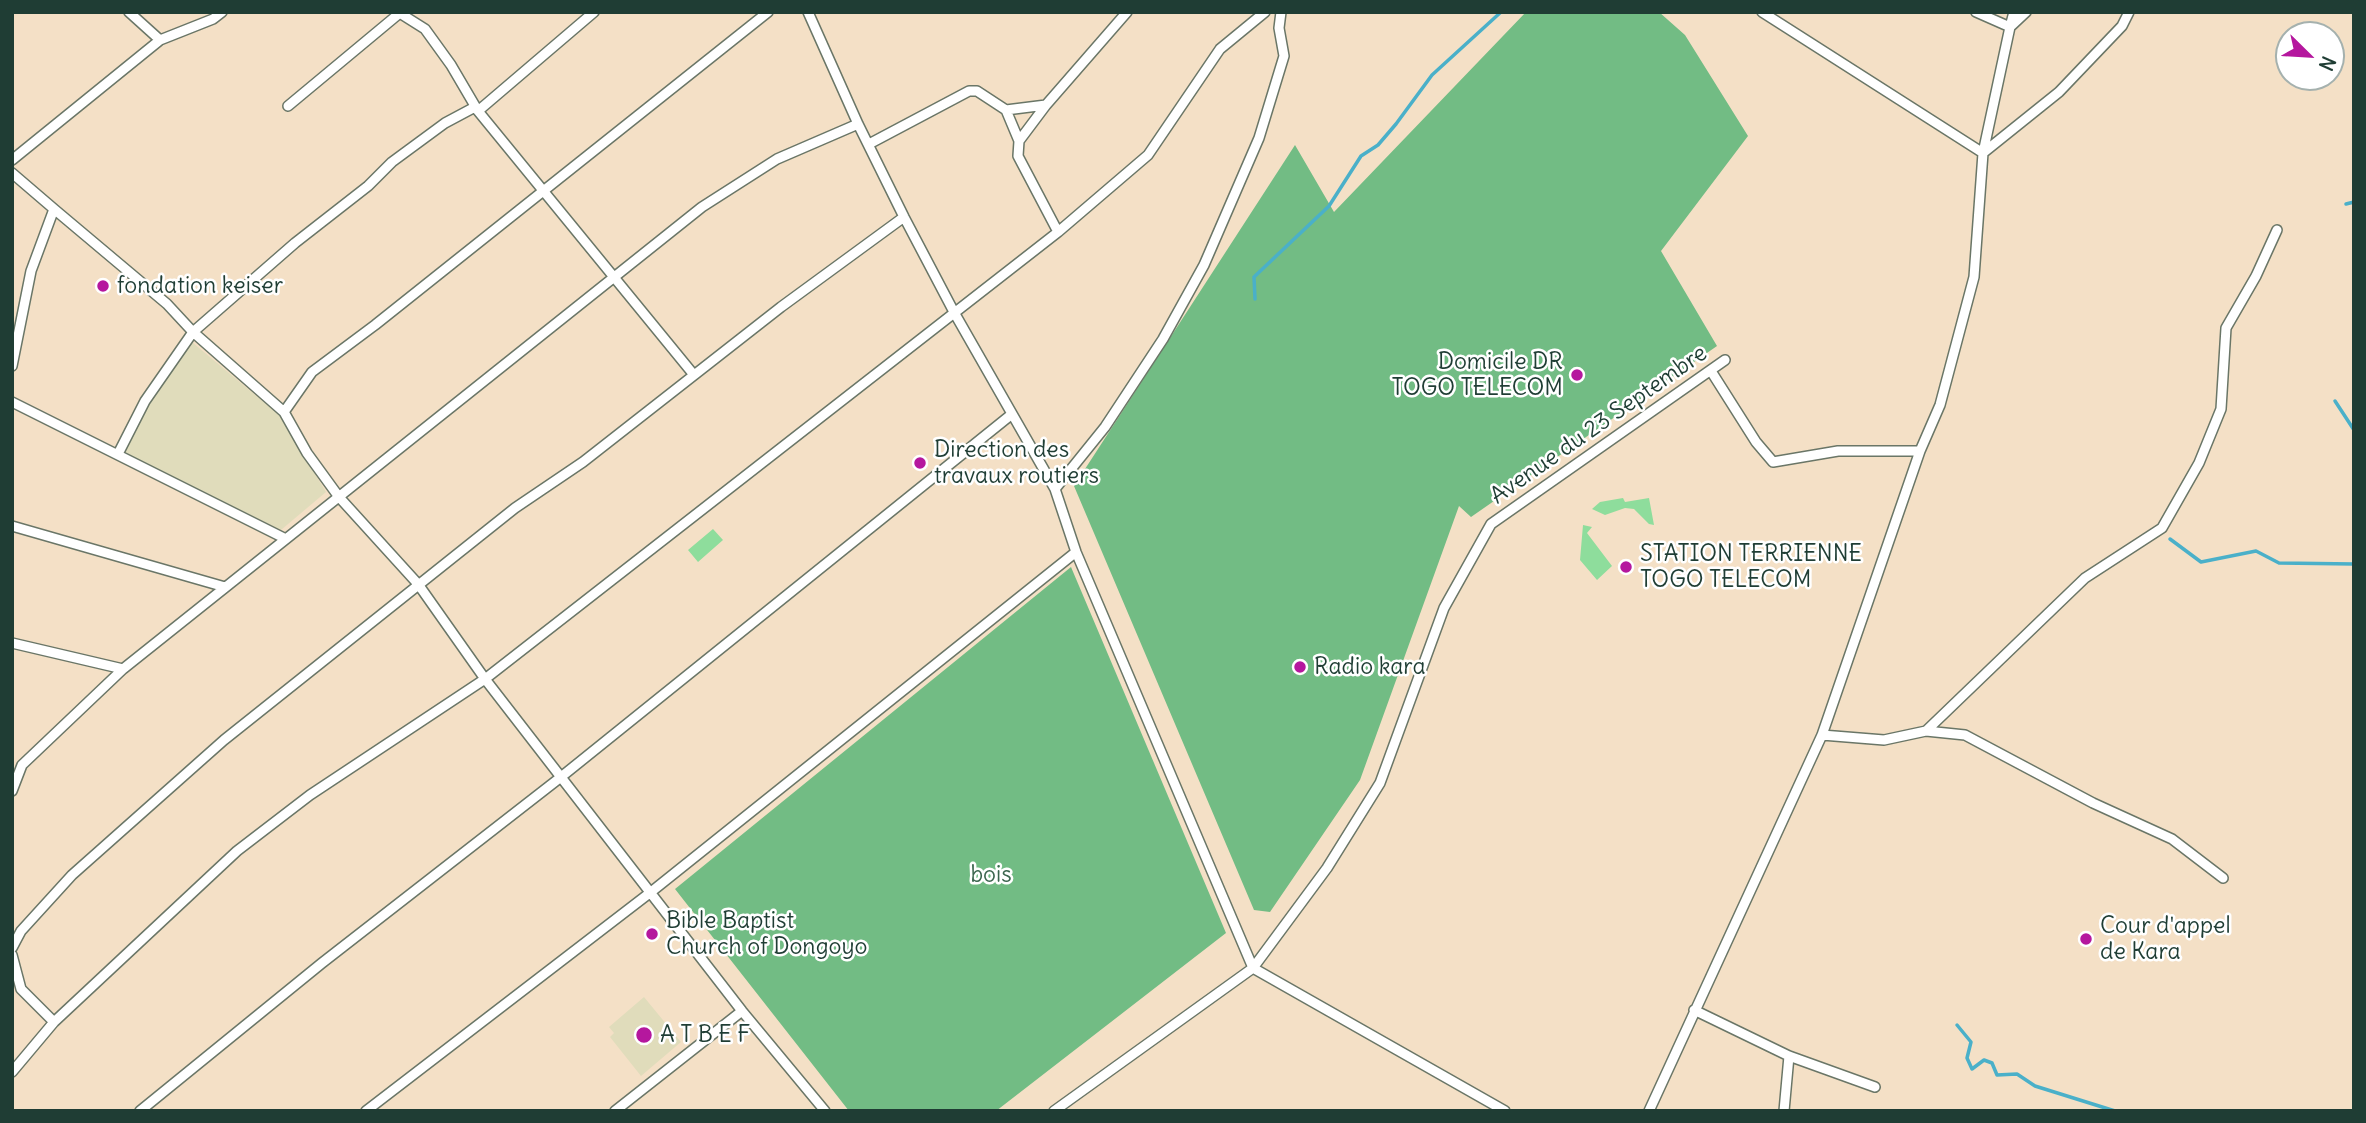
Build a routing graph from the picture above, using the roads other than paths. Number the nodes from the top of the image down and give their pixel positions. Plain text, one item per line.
1 (129, 12) edge
2 (222, 12) edge
3 (594, 12) edge
4 (768, 12) edge
5 (808, 12) edge
6 (1127, 12) edge
7 (1265, 12) edge
8 (1281, 12) edge
9 (1762, 12) edge
10 (1976, 12) edge
11 (2014, 12) edge
12 (2025, 12) edge
13 (2129, 12) edge
14 (400, 13) edge
15 (2010, 27) junction
16 (160, 40) junction
17 (288, 106) dead end
18 (1046, 106) junction
19 (477, 109) junction
20 (1006, 110) junction
21 (858, 124) junction
22 (1019, 141) junction
23 (869, 144) junction
24 (1983, 153) junction
25 (12, 160) edge
26 (12, 173) edge
27 (544, 190) junction
28 (54, 209) junction
29 (904, 216) junction
30 (2277, 230) dead end
31 (1058, 232) junction
32 (614, 277) junction
33 (955, 314) junction
34 (193, 332) junction
35 (1725, 360) dead end
36 (12, 366) edge
37 (1711, 372) junction
38 (694, 375) junction
39 (12, 402) edge
40 (284, 412) junction
41 (1012, 414) junction
42 (1920, 451) junction
43 (118, 454) junction
44 (1055, 489) junction
45 (339, 497) junction
46 (12, 526) edge
47 (286, 539) junction
48 (1076, 552) junction
49 (418, 584) junction
50 (225, 587) junction
51 (12, 643) edge
52 (123, 669) junction
53 (485, 679) junction
54 (1926, 731) junction
55 (1822, 735) junction
56 (17, 763) edge
57 (561, 777) junction
58 (12, 791) edge
59 (2222, 878) dead end
60 (651, 892) junction
61 (12, 948) edge
62 (12, 955) edge
63 (1253, 968) junction
64 (742, 1010) junction
65 (1694, 1010) junction
66 (54, 1022) junction
67 (1789, 1056) junction
68 (12, 1072) edge
69 (1875, 1087) dead end
70 (140, 1111) edge
71 (366, 1111) edge
72 (615, 1111) edge
73 (825, 1111) edge
74 (1054, 1111) edge
75 (1505, 1111) edge
76 (1649, 1111) edge
77 (1784, 1111) edge

1 - 16 street
2 - 16 street
3 - 19 street
4 - 27 street
5 - 21 street
6 - 18 street
7 - 31 street
8 - 44 street
9 - 24 street
10 - 15 street
11 - 15 street
12 - 15 street
13 - 24 street
14 - 17 street
14 - 19 street
15 - 24 street
16 - 25 street
18 - 20 street
18 - 22 street
19 - 27 street
19 - 34 street
20 - 22 street
20 - 23 street
21 - 23 street
21 - 32 street
22 - 31 street
23 - 29 street
24 - 42 street
26 - 28 street
27 - 32 street
27 - 40 street
28 - 34 street
28 - 36 street
29 - 33 street
29 - 38 street
30 - 54 street
31 - 33 street
32 - 38 street
32 - 45 street
33 - 41 street
33 - 53 street
34 - 40 street
34 - 43 street
35 - 37 street, Avenue du 23 Septembre
37 - 42 street
37 - 63 street, Avenue du 23 Septembre
38 - 49 street
39 - 43 street
40 - 45 street
41 - 44 street
41 - 57 street
42 - 55 street
43 - 47 street
44 - 48 street
45 - 47 street
45 - 49 street
46 - 50 street
47 - 50 street
48 - 60 street
48 - 63 street
49 - 53 street
49 - 61 street
50 - 52 street
51 - 52 street
52 - 56 street
53 - 57 street
53 - 66 street
54 - 55 street
54 - 59 street
55 - 65 street
56 - 58 street
57 - 60 street
57 - 70 street
60 - 64 street
60 - 71 street
62 - 66 street
63 - 74 street, Avenue du 23 Septembre
63 - 75 street
64 - 72 street
64 - 73 street
65 - 67 street
65 - 76 street
66 - 68 street
67 - 69 street
67 - 77 street

